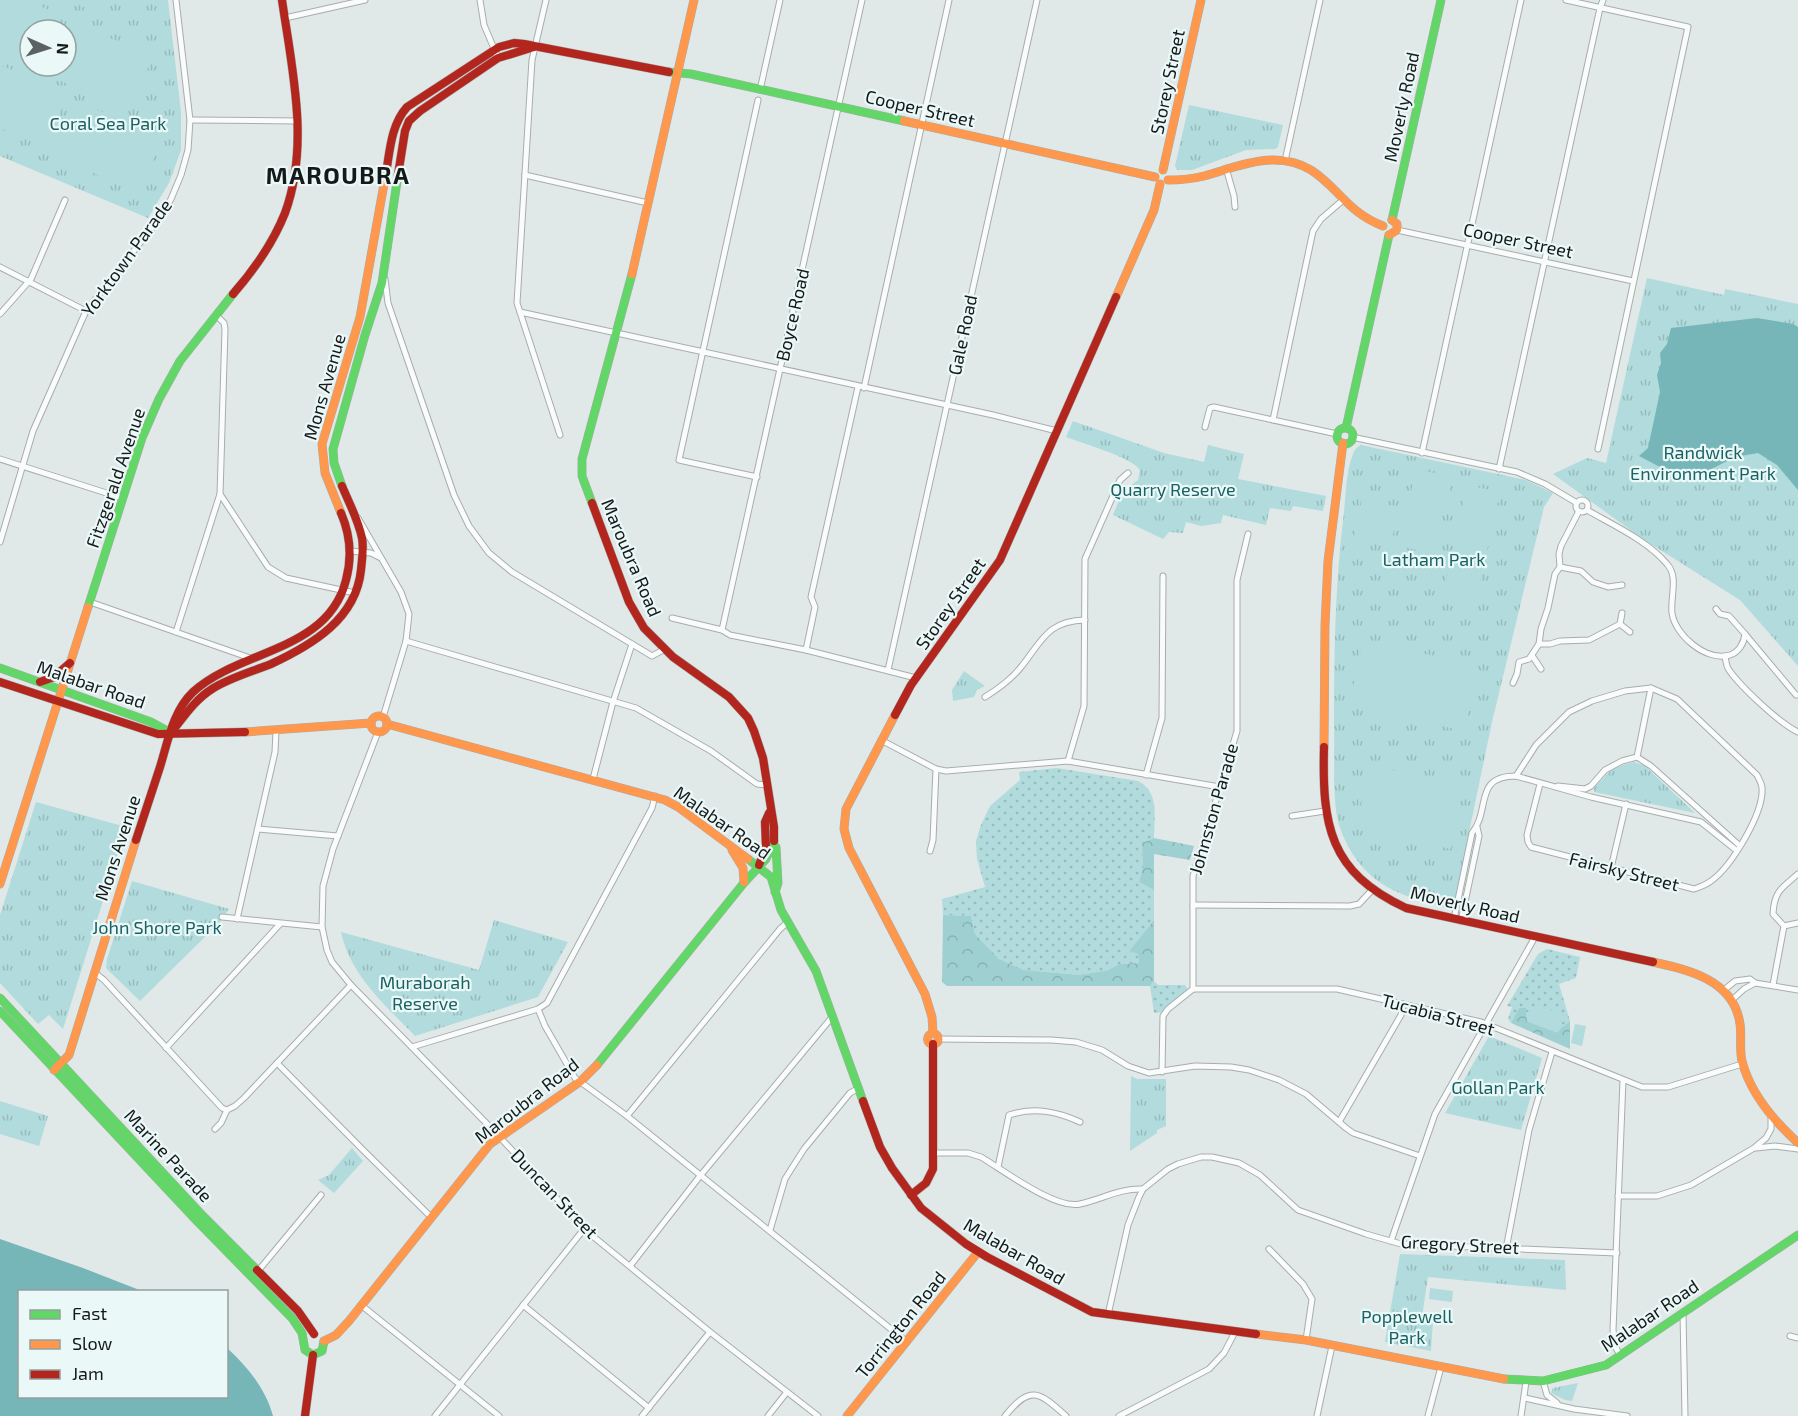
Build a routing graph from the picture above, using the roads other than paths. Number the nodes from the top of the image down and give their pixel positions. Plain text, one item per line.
1 (176, 0) edge
2 (282, 0) edge
3 (365, 0) edge
4 (480, 0) edge
5 (546, 0) edge
6 (694, 0) edge
7 (780, 0) edge
8 (862, 0) edge
9 (949, 0) edge
10 (1037, 0) edge
11 (1201, 0) edge
12 (1320, 0) edge
13 (1441, 0) edge
14 (1521, 0) edge
15 (1566, 0) edge
16 (1603, 0) edge
17 (1600, 8) junction
18 (285, 18) junction
19 (534, 47) junction
20 (494, 49) junction
21 (498, 57) junction
22 (679, 72) junction
23 (760, 90) junction
24 (758, 100) dead end
25 (839, 107) junction
26 (190, 120) junction
27 (298, 121) junction
28 (922, 125) junction
29 (1005, 143) junction
30 (1285, 161) junction
31 (1227, 168) junction
32 (1163, 171) junction
33 (525, 175) junction
34 (1155, 177) junction
35 (1168, 180) junction
36 (1160, 184) junction
37 (65, 200) dead end
38 (1343, 200) junction
39 (648, 202) junction
40 (1234, 207) dead end
41 (1392, 220) junction
42 (1383, 226) junction
43 (1397, 230) junction
44 (1389, 234) junction
45 (1467, 245) junction
46 (1544, 262) junction
47 (385, 265) junction
48 (0, 267) edge
49 (29, 281) junction
50 (1633, 281) junction
51 (86, 311) junction
52 (520, 312) junction
53 (0, 314) edge
54 (216, 315) junction
55 (616, 334) junction
56 (703, 353) junction
57 (781, 370) junction
58 (861, 388) junction
59 (948, 406) junction
60 (1273, 420) junction
61 (1205, 428) dead end
62 (1346, 428) junction
63 (1058, 431) junction
64 (1337, 434) junction
65 (560, 435) dead end
66 (1352, 437) junction
67 (1343, 443) junction
68 (1598, 449) dead end
69 (1422, 453) junction
70 (0, 459) edge
71 (22, 465) junction
72 (1499, 469) junction
73 (1128, 473) dead end
74 (757, 477) junction
75 (220, 494) junction
76 (122, 498) junction
77 (1577, 503) junction
78 (351, 506) junction
79 (1587, 510) junction
80 (1579, 512) junction
81 (1248, 534) dead end
82 (0, 542) edge
83 (350, 551) junction
84 (363, 553) junction
85 (380, 558) junction
86 (1560, 567) junction
87 (1163, 576) dead end
88 (1622, 585) dead end
89 (343, 590) junction
90 (355, 593) junction
91 (90, 602) junction
92 (1622, 614) dead end
93 (672, 618) dead end
94 (1084, 620) junction
95 (1715, 620) dead end
96 (1620, 624) junction
97 (722, 630) junction
98 (176, 632) junction
99 (1630, 632) dead end
100 (1745, 634) junction
101 (406, 640) junction
102 (632, 644) junction
103 (1539, 644) junction
104 (663, 650) junction
105 (806, 650) junction
106 (1725, 656) junction
107 (1533, 657) junction
108 (254, 659) junction
109 (71, 662) junction
110 (0, 668) edge
111 (1541, 669) dead end
112 (888, 670) junction
113 (916, 678) junction
114 (0, 682) edge
115 (38, 682) junction
116 (1513, 682) dead end
117 (1651, 688) junction
118 (62, 691) junction
119 (1797, 695) edge
120 (986, 697) dead end
121 (58, 702) junction
122 (613, 702) junction
123 (1793, 702) dead end
124 (385, 721) junction
125 (371, 723) junction
126 (276, 731) junction
127 (378, 732) junction
128 (1798, 732) edge
129 (171, 733) junction
130 (881, 740) junction
131 (1637, 757) junction
132 (1068, 761) junction
133 (936, 769) junction
134 (1146, 775) junction
135 (1516, 776) junction
136 (593, 779) junction
137 (768, 785) junction
138 (1542, 785) junction
139 (1220, 788) junction
140 (655, 796) junction
141 (1626, 804) junction
142 (1325, 811) junction
143 (769, 813) junction
144 (1292, 816) dead end
145 (258, 829) junction
146 (338, 836) junction
147 (775, 839) junction
148 (728, 844) junction
149 (1738, 847) junction
150 (930, 851) dead end
151 (4, 857) edge
152 (758, 867) junction
153 (1611, 868) junction
154 (1798, 874) edge
155 (0, 884) edge
156 (743, 884) junction
157 (1372, 890) junction
158 (774, 894) junction
159 (1193, 905) junction
160 (222, 917) dead end
161 (237, 919) junction
162 (1458, 920) junction
163 (788, 922) junction
164 (1798, 923) edge
165 (280, 924) junction
166 (322, 927) junction
167 (1784, 927) junction
168 (1536, 937) junction
169 (95, 973) junction
170 (1755, 983) junction
171 (351, 985) junction
172 (1773, 986) junction
173 (1193, 988) junction
174 (1724, 990) junction
175 (1798, 990) edge
176 (0, 998) edge
177 (1732, 1000) junction
178 (1403, 1004) junction
179 (538, 1009) junction
180 (0, 1011) edge
181 (833, 1016) junction
182 (1485, 1024) junction
183 (935, 1039) junction
184 (412, 1047) junction
185 (166, 1048) junction
186 (1552, 1052) junction
187 (278, 1063) junction
188 (62, 1064) junction
189 (1742, 1064) junction
190 (54, 1070) junction
191 (1162, 1072) junction
192 (1623, 1080) junction
193 (581, 1081) junction
194 (860, 1088) junction
195 (227, 1110) junction
196 (1771, 1113) junction
197 (627, 1116) junction
198 (1080, 1122) dead end
199 (1339, 1122) junction
200 (215, 1129) dead end
201 (499, 1137) junction
202 (1798, 1143) edge
203 (1754, 1148) junction
204 (1798, 1149) edge
205 (933, 1153) junction
206 (1420, 1156) junction
207 (998, 1167) junction
208 (700, 1176) junction
209 (1143, 1189) junction
210 (321, 1195) dead end
211 (911, 1195) junction
212 (1618, 1196) junction
213 (431, 1217) junction
214 (584, 1229) junction
215 (770, 1230) junction
216 (1798, 1235) edge
217 (1391, 1241) junction
218 (1269, 1249) dead end
219 (1506, 1249) junction
220 (978, 1252) junction
221 (1617, 1253) junction
222 (630, 1266) junction
223 (258, 1271) junction
224 (361, 1305) junction
225 (523, 1305) junction
226 (1683, 1311) junction
227 (1108, 1315) junction
228 (710, 1332) junction
229 (1235, 1332) junction
230 (314, 1334) junction
231 (1791, 1336) dead end
232 (1798, 1338) edge
233 (1306, 1340) junction
234 (304, 1341) junction
235 (324, 1341) junction
236 (907, 1342) junction
237 (1332, 1346) junction
238 (313, 1355) junction
239 (1620, 1355) junction
240 (1441, 1367) junction
241 (1543, 1381) junction
242 (1526, 1382) junction
243 (460, 1385) junction
244 (787, 1392) junction
245 (1525, 1398) junction
246 (1561, 1405) junction
247 (649, 1408) junction
248 (305, 1416) edge
249 (435, 1416) edge
250 (499, 1416) edge
251 (642, 1416) edge
252 (768, 1416) edge
253 (818, 1416) edge
254 (847, 1416) edge
255 (1005, 1416) edge
256 (1066, 1416) edge
257 (1119, 1416) edge
258 (1317, 1416) edge
259 (1428, 1416) edge
260 (1521, 1416) edge
261 (1628, 1416) edge
262 (1685, 1416) edge

1 - 26 street, Yorktown Parade
2 - 18 street, Fitzgerald Avenue
3 - 18 street
4 - 20 street
5 - 19 street
6 - 22 street, Maroubra Road
7 - 23 street
8 - 25 street, Boyce Road
9 - 28 street
10 - 29 street, Gale Road
11 - 32 street, Storey Street
12 - 30 street
13 - 41 street, Moverly Road
14 - 45 street
15 - 17 street
16 - 17 street
17 - 46 street
17 - 50 street
18 - 27 street, Fitzgerald Avenue
19 - 20 street, Mons Avenue
19 - 21 street, Mons Avenue
19 - 22 street, Mons Avenue
19 - 33 street
20 - 21 street
20 - 83 street, Mons Avenue
21 - 47 street, Mons Avenue
22 - 23 street, Cooper Street
22 - 39 street, Maroubra Road
23 - 25 street, Cooper Street
24 - 56 street
25 - 28 street, Cooper Street
25 - 57 street, Boyce Road
26 - 27 street
26 - 51 street, Yorktown Parade
27 - 54 street, Fitzgerald Avenue
28 - 29 street, Cooper Street
28 - 58 street
29 - 34 street, Cooper Street
29 - 59 street, Gale Road
30 - 31 street
30 - 38 street
31 - 35 street
31 - 40 street
32 - 34 street
32 - 35 street
33 - 39 street
33 - 52 street
34 - 36 street
35 - 36 street
36 - 63 street, Storey Street
37 - 49 street
38 - 42 street
38 - 60 street
39 - 55 street, Maroubra Road
41 - 42 street
41 - 43 street
42 - 44 street
43 - 44 street
43 - 45 street, Cooper Street
44 - 62 street
45 - 46 street, Cooper Street
45 - 69 street
46 - 50 street, Cooper Street
46 - 72 street
47 - 78 street, Mons Avenue
47 - 102 street
48 - 49 street
49 - 51 street
49 - 53 street
50 - 68 street
51 - 71 street, Yorktown Parade
52 - 55 street
52 - 65 street
54 - 75 street
54 - 76 street, Fitzgerald Avenue
55 - 56 street
55 - 104 street, Maroubra Road
56 - 57 street
56 - 74 street
57 - 58 street
57 - 74 street, Boyce Road
58 - 59 street
58 - 105 street
59 - 63 street
59 - 112 street, Gale Road
60 - 61 street
60 - 64 street
62 - 64 street
62 - 66 street
63 - 113 street, Storey Street
64 - 67 street
66 - 67 street
66 - 69 street
67 - 142 street, Moverly Road
69 - 72 street
70 - 71 street
71 - 76 street
71 - 82 street, Yorktown Parade
72 - 77 street
73 - 94 street
74 - 97 street, Boyce Road
75 - 89 street
75 - 98 street
76 - 91 street, Fitzgerald Avenue
77 - 79 street
77 - 80 street
78 - 84 street, Mons Avenue
78 - 85 street
79 - 80 street
79 - 106 street
80 - 86 street
81 - 139 street, Johnston Parade
83 - 84 street
83 - 89 street, Mons Avenue
84 - 85 street
84 - 90 street, Mons Avenue
85 - 101 street
86 - 88 street
86 - 103 street
87 - 134 street
89 - 90 street
89 - 108 street, Mons Avenue
90 - 129 street, Mons Avenue
91 - 98 street
91 - 109 street, Fitzgerald Avenue
92 - 96 street
93 - 97 street
94 - 120 street
94 - 132 street
95 - 100 street
96 - 99 street
96 - 103 street
97 - 105 street
98 - 108 street
100 - 106 street
100 - 119 street
101 - 122 street
101 - 124 street
102 - 104 street
102 - 122 street
103 - 107 street
104 - 137 street, Maroubra Road
105 - 112 street
106 - 128 street
107 - 111 street
107 - 116 street
108 - 129 street, Mons Avenue
109 - 115 street
109 - 118 street, Fitzgerald Avenue
110 - 115 street, Malabar Road
112 - 113 street
113 - 130 street, Storey Street
114 - 121 street, Malabar Road
115 - 118 street, Malabar Road
117 - 131 street
117 - 135 street
117 - 149 street, Fairsky Street
118 - 121 street, Fitzgerald Avenue
118 - 129 street, Malabar Road
119 - 123 street
121 - 129 street, Malabar Road
121 - 151 street, Fitzgerald Avenue
122 - 136 street
122 - 137 street
124 - 125 street
124 - 127 street
124 - 136 street, Malabar Road
125 - 126 street, Malabar Road
125 - 127 street
126 - 129 street, Malabar Road
126 - 145 street
127 - 146 street, Duncan Street
129 - 169 street, Mons Avenue
130 - 133 street
130 - 183 street, Storey Street
131 - 138 street
131 - 149 street
132 - 133 street
132 - 134 street
133 - 150 street
134 - 139 street
135 - 138 street
135 - 162 street
136 - 140 street, Malabar Road
137 - 143 street, Maroubra Road
138 - 141 street
138 - 153 street, Fairsky Street
139 - 159 street, Johnston Parade
140 - 148 street, Malabar Road
140 - 179 street
141 - 149 street
141 - 153 street
142 - 144 street
142 - 157 street, Moverly Road
143 - 147 street, Maroubra Road
143 - 152 street
145 - 146 street
145 - 161 street
146 - 166 street, Duncan Street
147 - 152 street, Maroubra Road
147 - 158 street
148 - 152 street, Malabar Road
148 - 156 street
149 - 153 street, Fairsky Street
151 - 155 street, Fitzgerald Avenue
152 - 156 street, Maroubra Road
152 - 158 street, Malabar Road
154 - 167 street
156 - 193 street, Maroubra Road
157 - 159 street
157 - 162 street, Moverly Road
158 - 163 street, Malabar Road
159 - 173 street, Johnston Parade
160 - 161 street
161 - 165 street
162 - 168 street, Moverly Road
163 - 181 street, Malabar Road
163 - 197 street
164 - 167 street
165 - 166 street
165 - 185 street
166 - 171 street, Duncan Street
167 - 172 street
168 - 174 street, Moverly Road
168 - 182 street
169 - 185 street
169 - 188 street, Mons Avenue
170 - 172 street
170 - 174 street
170 - 177 street
171 - 184 street, Duncan Street
171 - 187 street
172 - 175 street
173 - 178 street, Tucabia Street
173 - 191 street
174 - 177 street, Moverly Road
176 - 188 street, Marine Parade
177 - 189 street, Moverly Road
178 - 182 street, Tucabia Street
178 - 199 street
179 - 184 street
179 - 193 street
180 - 190 street, Marine Parade
181 - 194 street, Malabar Road
181 - 208 street
182 - 186 street, Tucabia Street
182 - 206 street
183 - 191 street
183 - 205 street, Storey Street
184 - 201 street, Duncan Street
185 - 195 street
186 - 192 street, Tucabia Street
186 - 219 street
187 - 195 street
187 - 213 street
188 - 190 street, Mons Avenue
188 - 223 street, Marine Parade
189 - 192 street, Tucabia Street
189 - 196 street, Moverly Road
190 - 234 street, Marine Parade
191 - 199 street
192 - 212 street
193 - 197 street
193 - 201 street, Maroubra Road
194 - 211 street, Malabar Road
194 - 215 street
195 - 200 street
196 - 202 street, Moverly Road
196 - 203 street
197 - 208 street
198 - 207 street
199 - 206 street
201 - 213 street, Maroubra Road
201 - 214 street, Duncan Street
203 - 204 street
203 - 212 street
205 - 207 street
205 - 211 street, Storey Street
206 - 217 street
207 - 209 street
208 - 215 street
208 - 222 street
209 - 217 street, Gregory Street
209 - 227 street, Gregory Street
210 - 223 street
211 - 220 street, Malabar Road
212 - 221 street
213 - 224 street, Maroubra Road
214 - 222 street, Duncan Street
214 - 225 street
215 - 236 street
216 - 226 street, Malabar Road
217 - 219 street, Gregory Street
218 - 233 street
219 - 221 street, Gregory Street
220 - 227 street, Malabar Road
220 - 236 street, Torrington Road
221 - 239 street
222 - 228 street, Duncan Street
223 - 230 street, Marine Parade
224 - 235 street, Maroubra Road
224 - 243 street
225 - 243 street
225 - 247 street
226 - 239 street, Malabar Road
226 - 262 street
227 - 229 street, Malabar Road
228 - 244 street, Duncan Street
228 - 247 street
229 - 233 street, Malabar Road
229 - 257 street
230 - 234 street
230 - 235 street
231 - 232 street
233 - 237 street, Malabar Road
234 - 238 street
235 - 238 street
236 - 254 street, Torrington Road
237 - 240 street, Malabar Road
237 - 258 street
238 - 248 street
239 - 241 street, Malabar Road
240 - 242 street, Malabar Road
240 - 259 street
241 - 242 street, Malabar Road
241 - 246 street
242 - 245 street
243 - 249 street
243 - 250 street
244 - 252 street
244 - 253 street, Duncan Street
245 - 246 street
245 - 260 street
246 - 261 street
247 - 251 street
255 - 256 street

